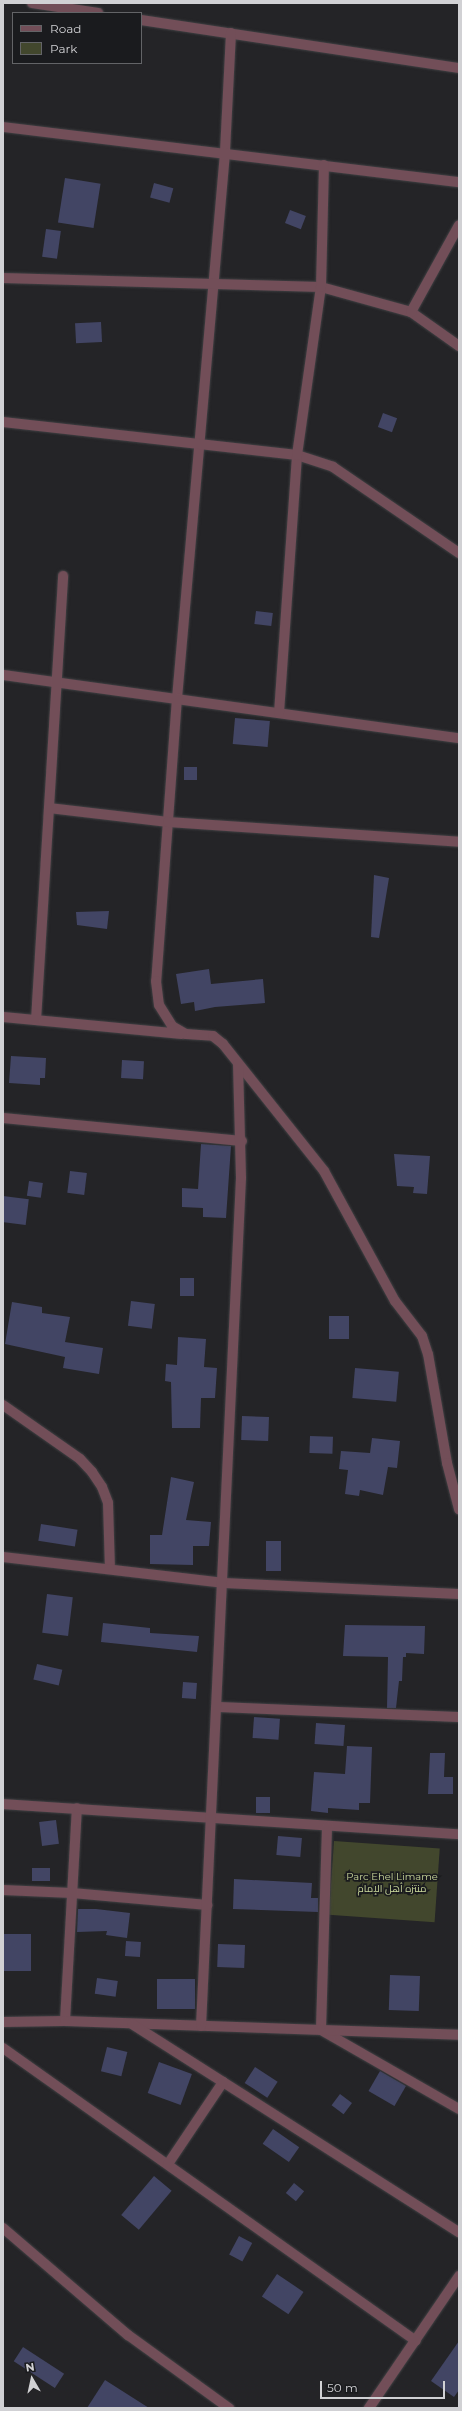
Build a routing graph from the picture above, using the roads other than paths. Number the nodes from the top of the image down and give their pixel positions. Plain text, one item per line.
1 (32, 3) edge
2 (91, 12) edge
3 (142, 20) edge
4 (231, 33) junction
5 (459, 68) edge
6 (3, 127) edge
7 (225, 153) junction
8 (324, 165) junction
9 (459, 182) edge
10 (459, 225) edge
11 (3, 278) edge
12 (213, 285) junction
13 (321, 287) junction
14 (411, 312) junction
15 (459, 346) edge
16 (3, 422) edge
17 (199, 443) junction
18 (297, 456) junction
19 (459, 553) edge
20 (63, 576) dead end
21 (3, 675) edge
22 (56, 683) junction
23 (177, 698) junction
24 (279, 713) junction
25 (459, 738) edge
26 (49, 808) junction
27 (168, 822) junction
28 (459, 842) edge
29 (3, 1017) edge
30 (36, 1020) junction
31 (186, 1034) junction
32 (238, 1064) junction
33 (3, 1118) edge
34 (242, 1141) junction
35 (3, 1405) edge
36 (459, 1509) edge
37 (3, 1557) edge
38 (110, 1569) junction
39 (224, 1583) junction
40 (459, 1594) edge
41 (218, 1707) junction
42 (459, 1718) edge
43 (3, 1804) edge
44 (77, 1808) junction
45 (212, 1817) junction
46 (327, 1827) junction
47 (459, 1834) edge
48 (3, 1890) edge
49 (72, 1893) junction
50 (207, 1905) junction
51 (65, 2021) junction
52 (3, 2022) edge
53 (131, 2024) junction
54 (201, 2026) junction
55 (321, 2030) junction
56 (459, 2035) edge
57 (3, 2048) edge
58 (223, 2082) junction
59 (459, 2109) edge
60 (168, 2164) junction
61 (3, 2228) edge
62 (459, 2232) edge
63 (459, 2276) edge
64 (416, 2341) junction
65 (229, 2408) edge
66 (369, 2408) edge

1 - 2 street
3 - 4 street
4 - 5 street
4 - 7 street
6 - 7 street
7 - 8 street
7 - 12 street
8 - 9 street
8 - 13 street
10 - 14 street
11 - 12 street
12 - 13 street
12 - 17 street
13 - 14 street
13 - 18 street
14 - 15 street
16 - 17 street
17 - 18 street
17 - 23 street
18 - 19 street
18 - 24 street
20 - 22 street
21 - 22 street
22 - 23 street
22 - 26 street
23 - 24 street
23 - 27 street
24 - 25 street
26 - 27 street
26 - 30 street
27 - 28 street
27 - 31 street
29 - 30 street
30 - 31 street
31 - 32 street
32 - 34 street
32 - 36 street
33 - 34 street
34 - 39 street
35 - 38 street
37 - 38 street
38 - 39 street
39 - 40 street
39 - 41 street
41 - 42 street
41 - 45 street
43 - 44 street
44 - 45 street
44 - 49 street
45 - 46 street
45 - 50 street
46 - 47 street
46 - 55 street
48 - 49 street
49 - 50 street
49 - 51 street
50 - 54 street
51 - 52 street
51 - 53 street
53 - 54 street
53 - 58 street
54 - 55 street
55 - 56 street
55 - 59 street
57 - 60 street
58 - 60 street
58 - 62 street
60 - 64 street
61 - 65 street
63 - 64 street
64 - 66 street

